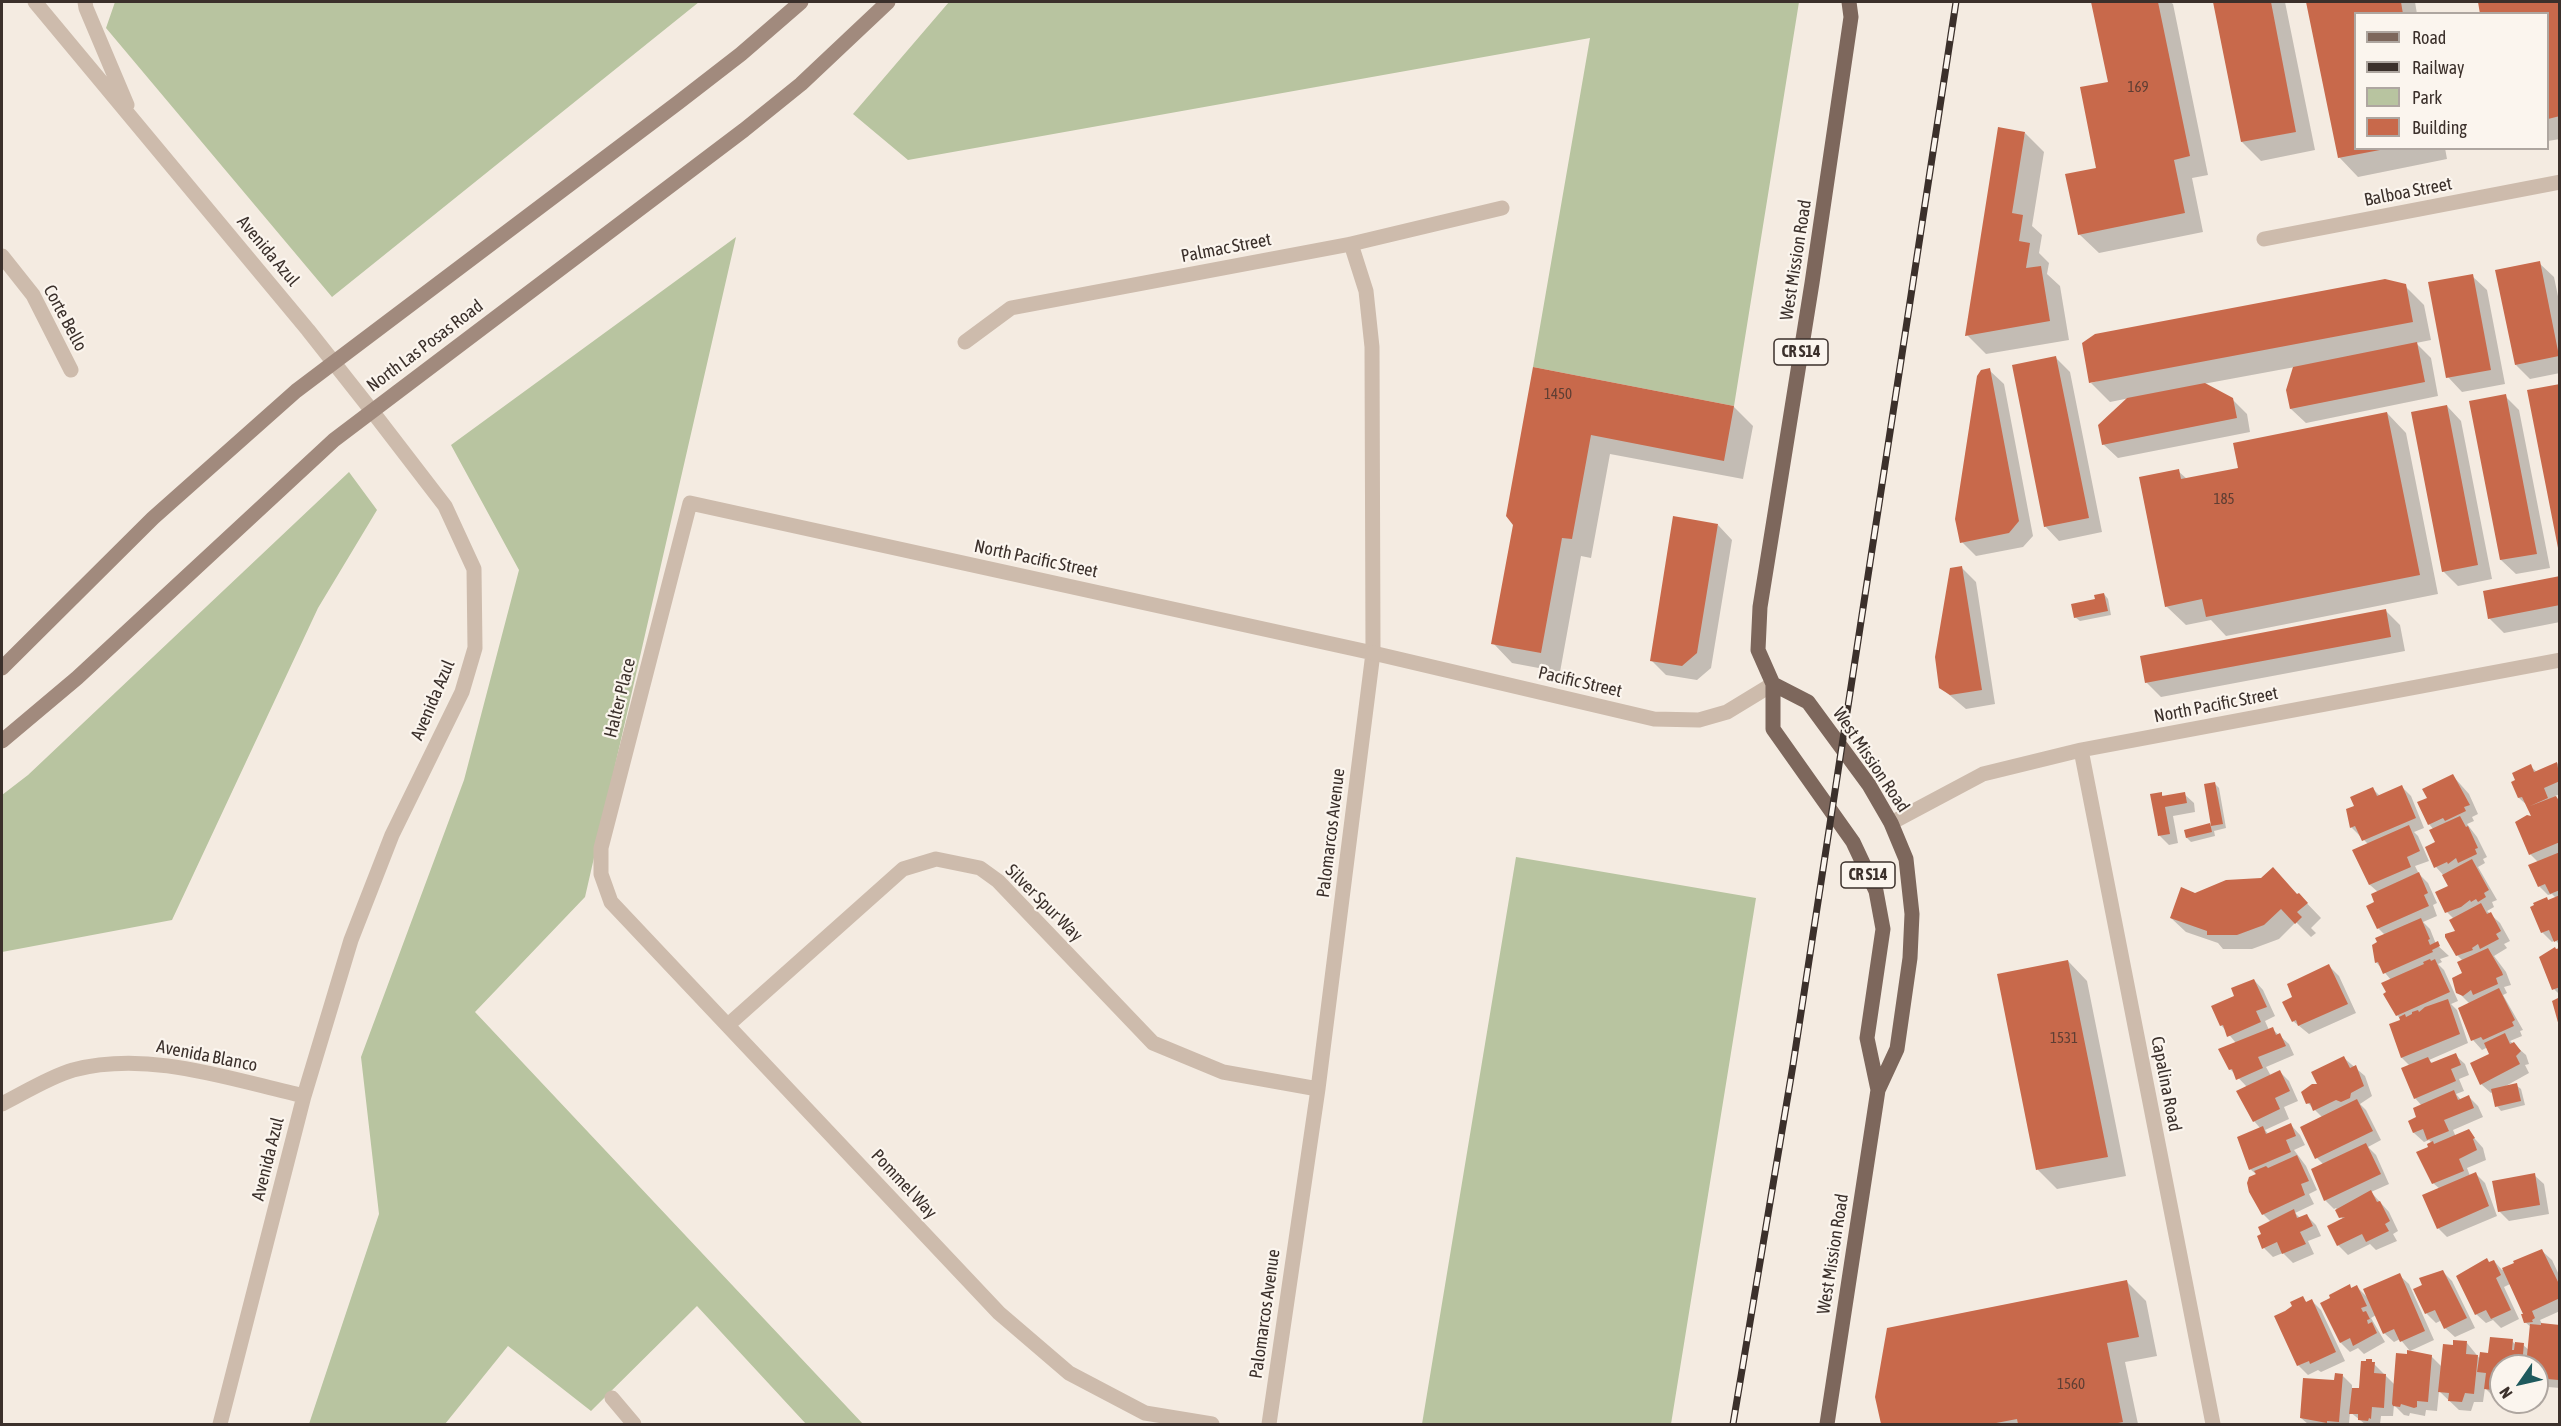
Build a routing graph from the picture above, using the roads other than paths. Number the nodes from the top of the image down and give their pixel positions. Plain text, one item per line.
1 (35, 2) edge
2 (85, 2) edge
3 (801, 2) edge
4 (888, 2) edge
5 (1849, 2) edge
6 (1861, 2) edge
7 (1851, 17) junction
8 (134, 121) junction
9 (2559, 182) edge
10 (1502, 208) dead end
11 (2264, 239) dead end
12 (1351, 244) junction
13 (2, 256) edge
14 (965, 342) dead end
15 (333, 362) junction
16 (71, 370) dead end
17 (372, 411) junction
18 (690, 503) joint
19 (1373, 653) junction
20 (2559, 660) edge
21 (2, 668) edge
22 (1773, 684) junction
23 (2, 741) edge
24 (2081, 750) junction
25 (1891, 823) junction
26 (611, 902) joint
27 (728, 1025) junction
28 (1318, 1089) junction
29 (1878, 1090) junction
30 (304, 1096) junction
31 (2, 1104) edge
32 (612, 1398) dead end
33 (220, 1425) edge
34 (634, 1425) edge
35 (1212, 1425) edge
36 (1269, 1425) edge
37 (1827, 1425) edge
38 (2213, 1425) edge

1 - 8 street, Avenida Azul
2 - 8 street
3 - 15 main road
4 - 17 main road, North Las Posas Road
5 - 7 main road, West Mission Road / CR S14
6 - 7 main road, West Mission Road / CR S14
7 - 22 main road, West Mission Road / CR S14
8 - 15 street, Avenida Azul
9 - 11 street, Balboa Street
10 - 12 street, Palmac Street
12 - 14 street, Palmac Street
12 - 19 street, Palomarcos Avenue
13 - 16 street, Corte Bello
15 - 17 street, Avenida Azul
15 - 21 main road
17 - 23 main road, North Las Posas Road
17 - 30 street, Avenida Azul
18 - 19 street, North Pacific Street
18 - 26 street, Halter Place
19 - 22 street, Pacific Street
19 - 28 street, Palomarcos Avenue
20 - 24 street, North Pacific Street
22 - 25 main road, West Mission Road / CR S14
22 - 29 main road, West Mission Road / CR S14
24 - 25 street, North Pacific Street
24 - 38 street, Capalina Road
25 - 29 main road, West Mission Road / CR S14
26 - 27 street, Pommel Way
27 - 28 street, Silver Spur Way
27 - 35 street, Pommel Way
28 - 36 street, Palomarcos Avenue
29 - 37 main road, West Mission Road / CR S14
30 - 31 street, Avenida Blanco
30 - 33 street, Avenida Azul
32 - 34 street

